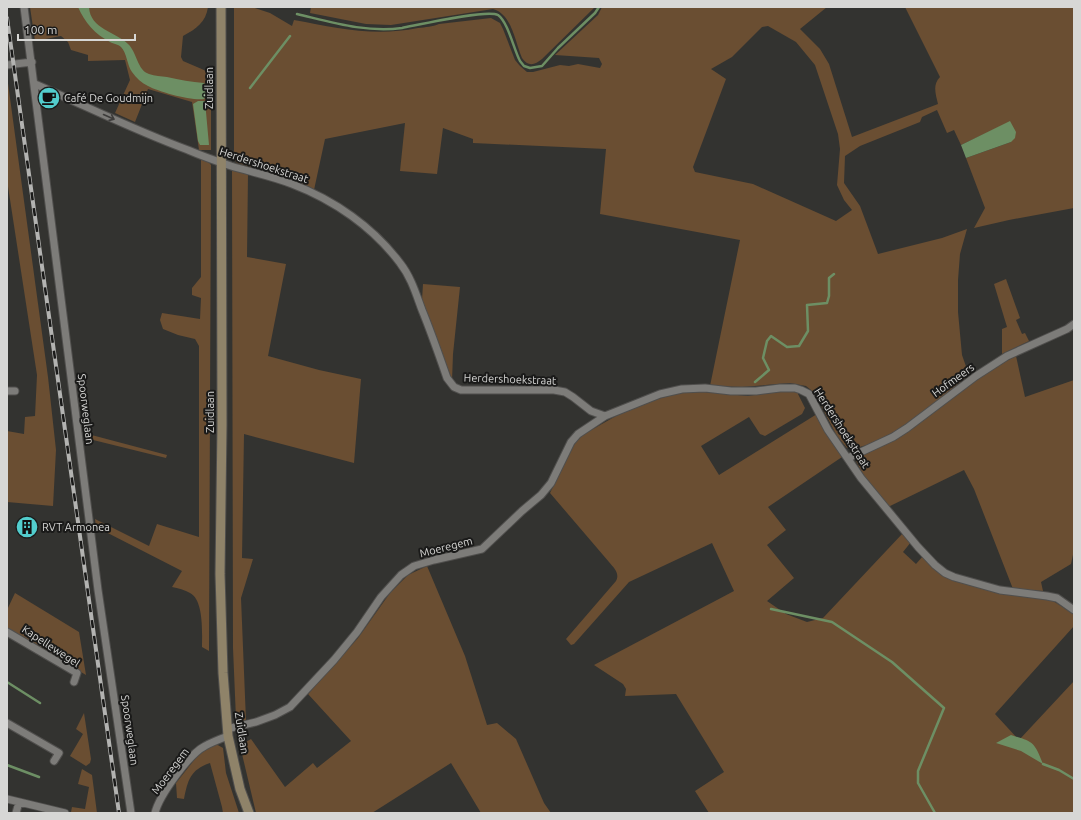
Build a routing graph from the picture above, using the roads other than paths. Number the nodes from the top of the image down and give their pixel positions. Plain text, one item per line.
1 (24, 7) edge
2 (221, 7) edge
3 (32, 62) junction
4 (7, 65) edge
5 (35, 84) junction
6 (221, 163) junction
7 (1074, 324) edge
8 (15, 391) dead end
9 (7, 392) edge
10 (605, 416) junction
11 (848, 458) junction
12 (1074, 610) edge
13 (7, 632) edge
14 (74, 682) dead end
15 (7, 724) edge
16 (228, 732) junction
17 (54, 761) dead end
18 (7, 799) edge
19 (19, 802) junction
20 (16, 813) edge
21 (65, 813) edge
22 (131, 813) edge
23 (155, 813) edge
24 (249, 813) edge

1 - 3 street, Spoorweglaan
2 - 6 main road, Zuidlaan
3 - 4 street
3 - 5 street, Spoorweglaan
5 -> 6 street, Herdershoekstraat
5 - 22 street, Spoorweglaan
6 - 10 street, Herdershoekstraat
6 - 16 main road, Zuidlaan
7 - 11 street, Hofmeers
8 - 9 street
10 - 11 street, Herdershoekstraat
10 - 16 street, Moeregem
11 - 12 street, Herdershoekstraat
13 - 14 street, Kapellewegel
15 - 17 street
16 - 23 street, Moeregem
16 - 24 main road, Zuidlaan
18 - 19 street
19 - 20 street
19 - 21 street

